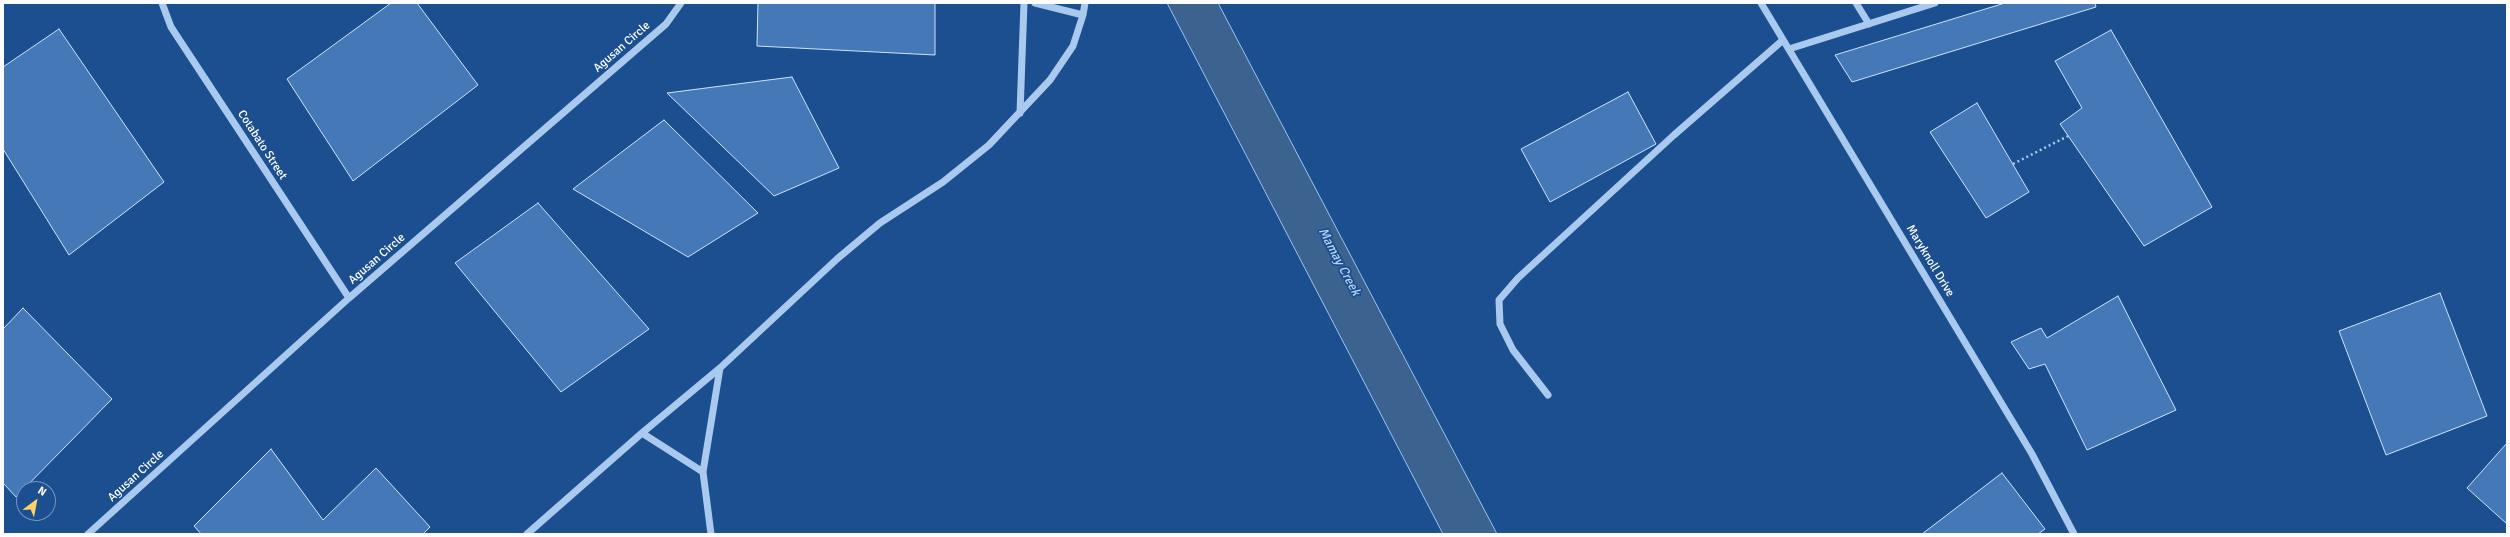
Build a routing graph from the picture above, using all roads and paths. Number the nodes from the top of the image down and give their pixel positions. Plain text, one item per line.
1 (162, 3) edge
2 (681, 3) edge
3 (1024, 3) edge
4 (1035, 3) edge
5 (1085, 3) edge
6 (1761, 3) edge
7 (1856, 3) edge
8 (1935, 3) edge
9 (1083, 15) junction
10 (1869, 24) junction
11 (1783, 40) junction
12 (1788, 49) junction
13 (1020, 113) junction
14 (2068, 136) dead end
15 (2013, 164) dead end
16 (349, 298) junction
17 (720, 368) junction
18 (1548, 395) dead end
19 (642, 432) junction
20 (703, 472) junction
21 (88, 534) edge
22 (527, 534) edge
23 (712, 534) edge
24 (2074, 534) edge

1 - 16 street, Cotabato Street
2 - 16 street, Agusan Circle
3 - 13 street
4 - 9 street
5 - 9 street
6 - 11 street, Maryknoll Drive
7 - 10 street
8 - 10 street
9 - 13 street
10 - 12 street
11 - 12 street, Maryknoll Drive
11 - 18 street
12 - 24 street, Maryknoll Drive
13 - 17 street
14 - 15 path
16 - 21 street, Agusan Circle
17 - 19 street
17 - 20 street
19 - 20 street
19 - 22 street
20 - 23 street

